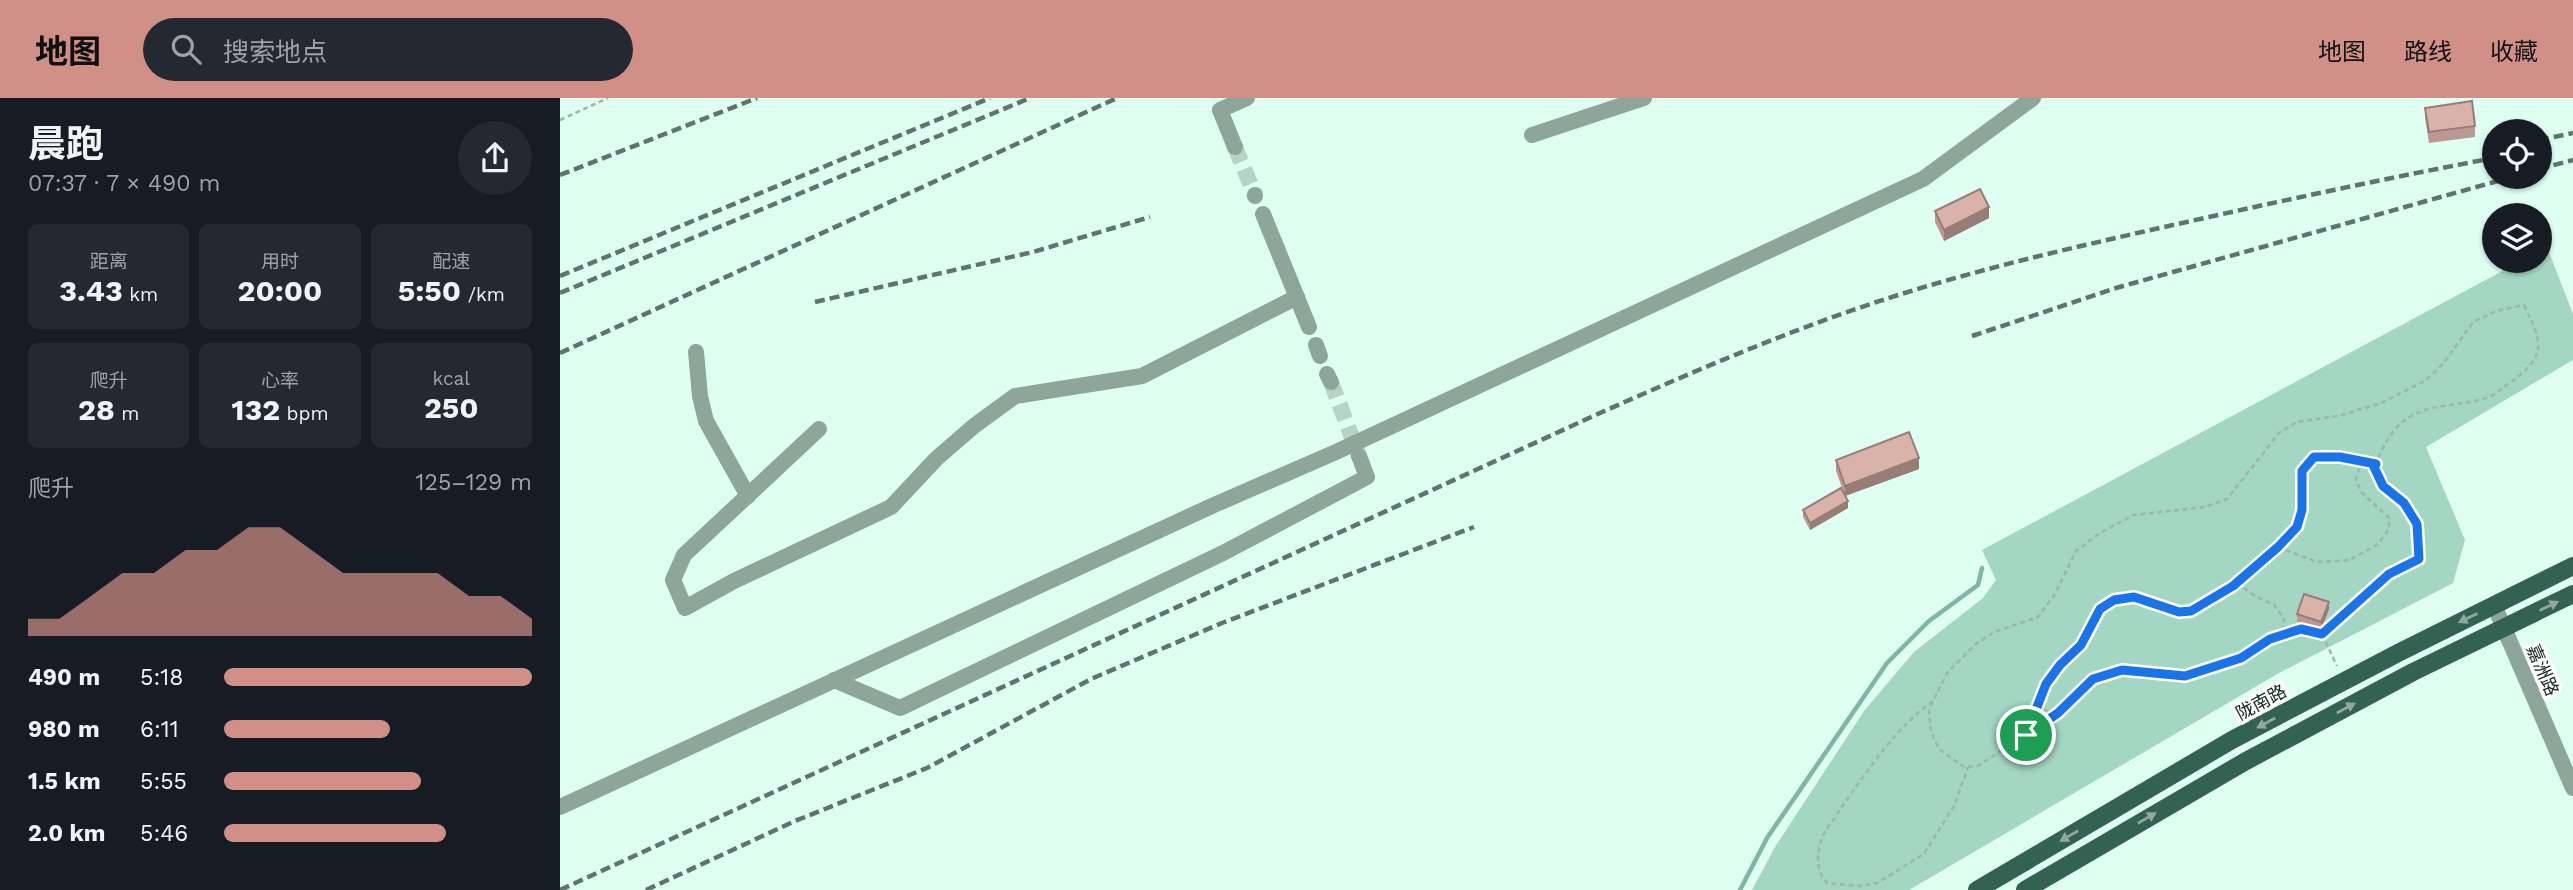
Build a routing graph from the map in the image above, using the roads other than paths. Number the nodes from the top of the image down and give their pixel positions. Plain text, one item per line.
1 (1247, 98) edge
2 (1644, 98) edge
3 (2034, 98) edge
4 (1532, 135) dead end
5 (1235, 147) tunnel mouth
6 (1263, 214) tunnel mouth
7 (1297, 297) junction
8 (1309, 327) dead end
9 (696, 352) dead end
10 (819, 429) dead end
11 (1359, 456) tunnel mouth
12 (748, 496) junction
13 (2573, 566) edge
14 (2573, 594) edge
15 (2494, 605) junction
16 (2504, 628) junction
17 (834, 680) junction
18 (2573, 788) edge
19 (560, 807) edge
20 (1977, 890) edge
21 (2025, 890) edge

1 - 5 street
2 - 4 street
3 - 17 street
6 - 7 street
7 - 8 street
7 - 12 street
9 - 12 street
10 - 12 street
11 - 17 street
13 - 15 main road, 陇南路
16 -> 14 main road
15 - 16 street, 嘉洲路
15 -> 20 main road, 陇南路
16 - 18 street, 嘉洲路
21 -> 16 main road
17 - 19 street

